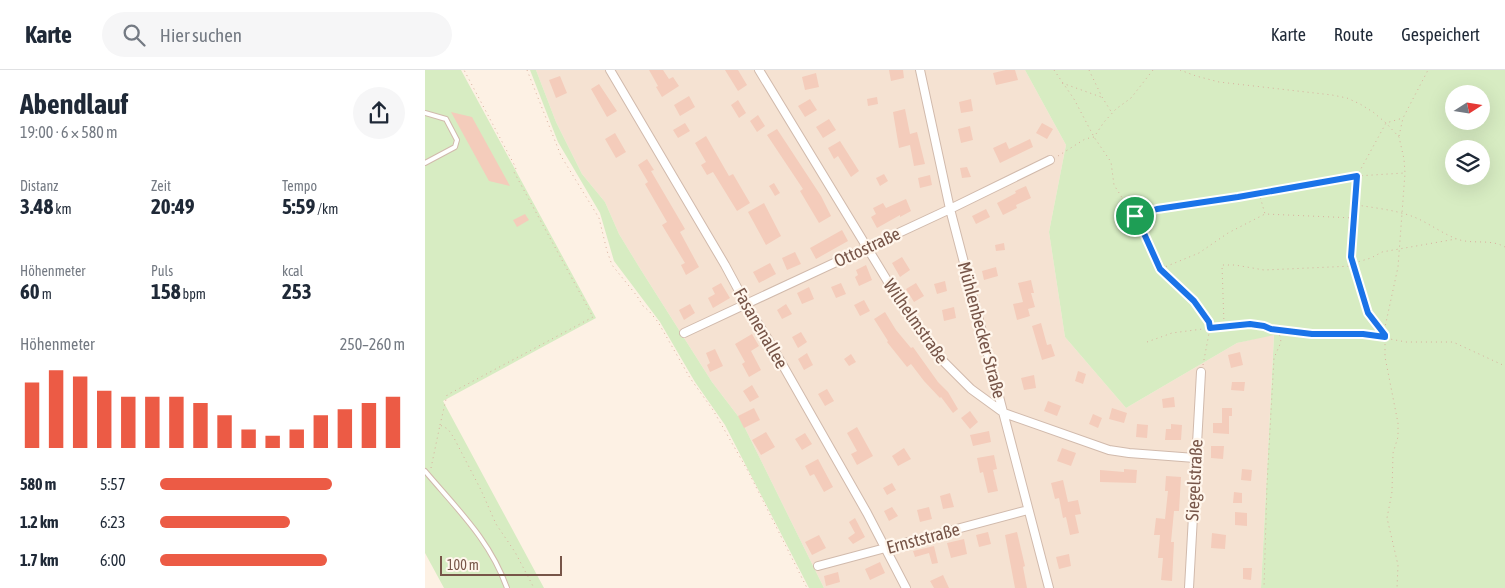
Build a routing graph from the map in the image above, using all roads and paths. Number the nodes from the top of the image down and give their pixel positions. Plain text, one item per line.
1 (463, 70) edge
2 (527, 70) edge
3 (610, 70) edge
4 (759, 70) edge
5 (920, 70) edge
6 (1054, 70) edge
7 (1089, 70) edge
8 (1153, 70) edge
9 (1180, 70) edge
10 (1429, 70) edge
11 (1061, 83) junction
12 (1102, 97) junction
13 (425, 113) edge
14 (1112, 114) junction
15 (1403, 118) junction
16 (1387, 123) junction
17 (1399, 136) junction
18 (1095, 137) junction
19 (1053, 159) joint
20 (425, 163) edge
21 (1405, 173) junction
22 (1357, 176) junction
23 (1259, 192) junction
24 (1355, 205) junction
25 (950, 209) junction
26 (1401, 213) junction
27 (1265, 214) junction
28 (1135, 216) junction
29 (1354, 218) junction
30 (1457, 239) junction
31 (867, 247) junction
32 (1505, 247) edge
33 (1399, 250) junction
34 (1353, 265) junction
35 (1160, 269) junction
36 (746, 304) junction
37 (1224, 326) junction
38 (1210, 328) junction
39 (1271, 329) junction
40 (684, 333) dead end
41 (1385, 336) junction
42 (1147, 342) dead end
43 (1505, 366) edge
44 (1201, 372) joint
45 (1004, 413) junction
46 (440, 425) junction
47 (1195, 458) junction
48 (425, 471) edge
49 (429, 476) junction
50 (1028, 510) junction
51 (885, 548) junction
52 (818, 566) dead end
53 (507, 588) edge
54 (534, 588) edge
55 (807, 588) edge
56 (906, 588) edge
57 (1049, 588) edge
58 (1189, 588) edge
59 (1264, 588) edge
60 (1397, 588) edge

1 - 46 path
2 - 55 path
3 - 36 street, Fasanenallee
4 - 31 street, Wilhelmstraße
5 - 25 street, Mühlenbecker Straße
6 - 11 path
7 - 12 path
8 - 14 path
9 - 16 path
10 - 15 path
11 - 12 path
11 - 18 path
12 - 14 path
13 - 20 lane
14 - 18 path
15 - 16 path
15 - 17 path
16 - 17 path
16 - 22 path
17 - 21 path
18 - 19 path
18 - 28 path
19 - 25 street, Ottostraße
21 - 22 path
21 - 26 path
22 - 23 path
22 - 24 path
23 - 27 path
23 - 28 path
24 - 26 path
24 - 29 path
25 - 31 street, Ottostraße
25 - 45 street, Mühlenbecker Straße
26 - 30 path
26 - 33 path
27 - 29 path
27 - 35 path
28 - 35 path
29 - 34 path
30 - 32 path
30 - 33 path
31 - 36 street, Ottostraße
31 - 45 street, Wilhelmstraße
33 - 34 path
33 - 41 path
34 - 37 path
34 - 41 path
35 - 38 path
36 - 40 street, Ottostraße
36 - 51 street, Fasanenallee
37 - 38 path
37 - 39 path
38 - 42 path
38 - 44 path
39 - 41 path
39 - 59 path
41 - 43 path
41 - 60 path
44 - 47 street, Siegelstraße
45 - 47 street, Wilhelmstraße
45 - 50 street, Mühlenbecker Straße
46 - 49 path
46 - 54 path
47 - 58 street, Siegelstraße
48 - 49 lane
49 - 53 lane
50 - 51 street, Ernststraße
50 - 57 street, Mühlenbecker Straße
51 - 52 street, Ernststraße
51 - 56 street, Fasanenallee

